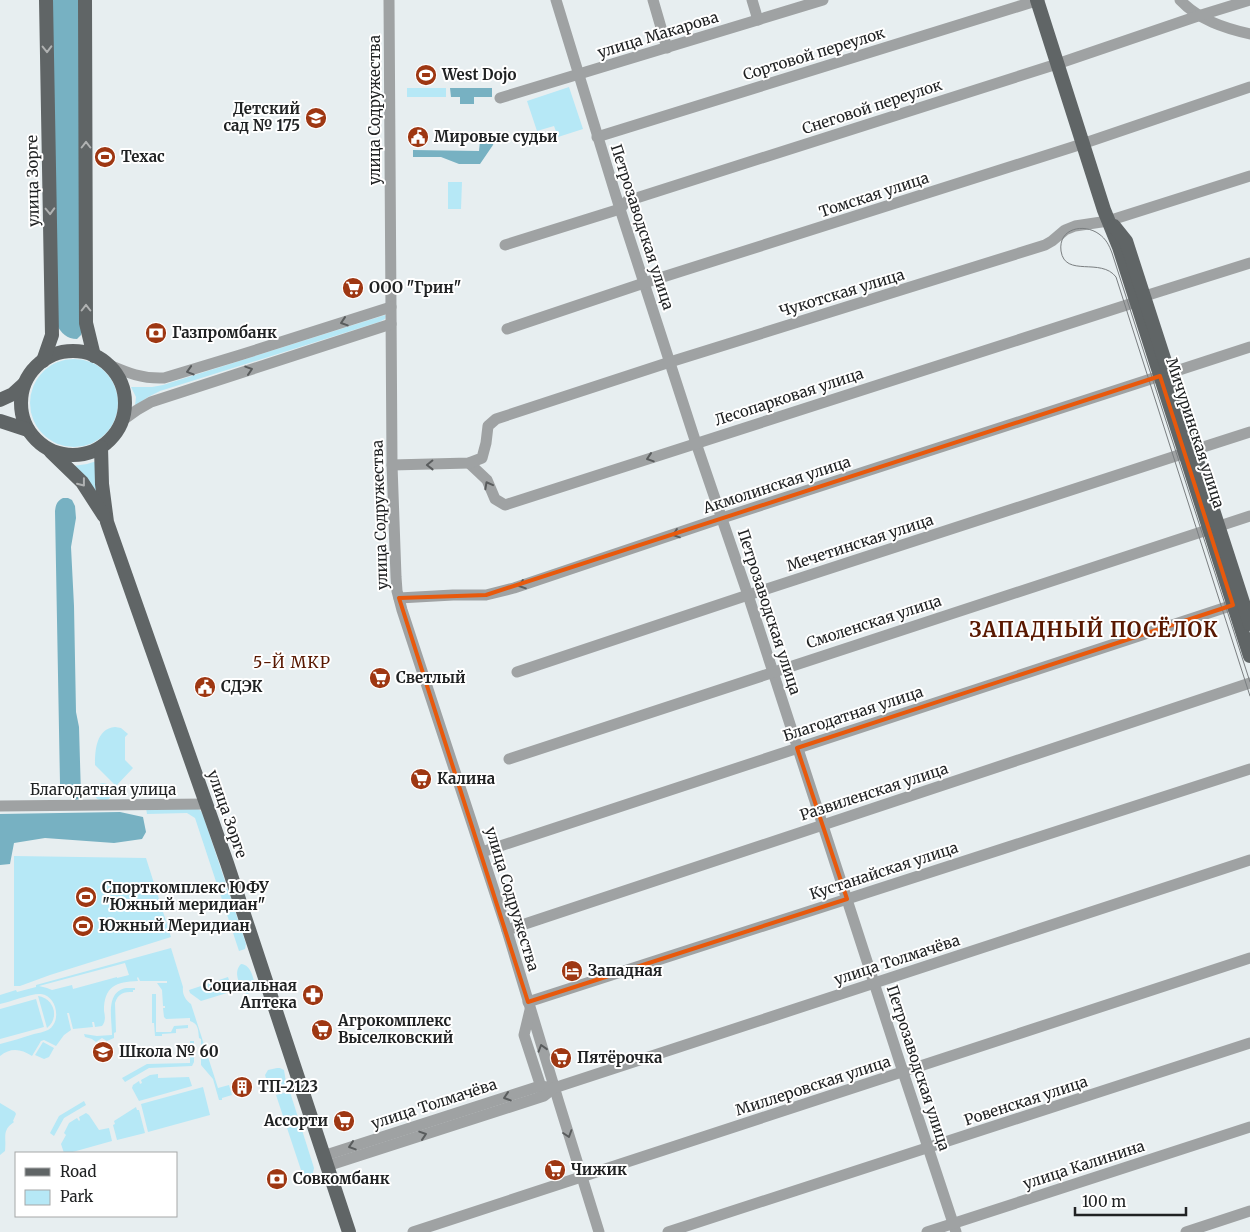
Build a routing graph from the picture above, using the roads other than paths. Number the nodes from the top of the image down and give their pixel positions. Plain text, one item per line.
1 (46, 0) edge
2 (85, 0) edge
3 (389, 0) edge
4 (556, 0) edge
5 (653, 0) edge
6 (752, 0) edge
7 (823, 0) edge
8 (1037, 0) edge
9 (1180, 0) edge
10 (1250, 0) edge
11 (1198, 16) junction
12 (758, 20) junction
13 (1250, 34) edge
14 (667, 48) junction
15 (1057, 64) junction
16 (578, 74) junction
17 (1250, 87) edge
18 (500, 98) dead end
19 (597, 137) junction
20 (1082, 144) junction
21 (1250, 176) edge
22 (620, 209) junction
23 (1108, 221) junction
24 (506, 245) dead end
25 (1250, 263) edge
26 (644, 283) junction
27 (1140, 299) junction
28 (391, 307) junction
29 (391, 324) junction
30 (507, 329) dead end
31 (1250, 347) edge
32 (94, 356) junction
33 (43, 361) junction
34 (670, 362) junction
35 (107, 364) junction
36 (1165, 375) junction
37 (24, 384) junction
38 (0, 400) edge
39 (123, 420) junction
40 (0, 421) edge
41 (28, 430) junction
42 (1250, 432) edge
43 (696, 443) junction
44 (101, 447) junction
45 (49, 450) junction
46 (1189, 451) junction
47 (469, 463) junction
48 (392, 466) junction
49 (1250, 516) edge
50 (722, 518) junction
51 (107, 522) junction
52 (1214, 528) junction
53 (748, 595) junction
54 (399, 598) junction
55 (1242, 602) edge
56 (1250, 624) edge
57 (1250, 656) edge
58 (517, 672) dead end
59 (773, 672) junction
60 (1250, 683) edge
61 (798, 748) junction
62 (508, 759) dead end
63 (1250, 769) edge
64 (206, 804) junction
65 (0, 806) edge
66 (822, 825) junction
67 (482, 852) junction
68 (1250, 860) edge
69 (847, 899) junction
70 (507, 930) junction
71 (1250, 958) edge
72 (874, 983) junction
73 (529, 1005) junction
74 (1250, 1043) edge
75 (903, 1072) junction
76 (554, 1088) junction
77 (542, 1091) junction
78 (559, 1103) junction
79 (1250, 1127) edge
80 (929, 1148) junction
81 (325, 1161) junction
82 (582, 1177) junction
83 (1250, 1211) edge
84 (955, 1228) edge
85 (349, 1232) edge
86 (413, 1232) edge
87 (599, 1232) edge
88 (668, 1232) edge
89 (927, 1232) edge
90 (1186, 1232) edge

1 -> 33 main road, улица Зорге
32 -> 2 main road
3 - 28 street, улица Содружества
4 - 16 street, Петрозаводская улица
5 - 14 street
6 - 12 street
7 - 12 street, улица Макарова
8 - 15 main road, Мичуринская улица
8 - 19 street, Сортовой переулок
9 - 11 street
10 - 11 street, Снеговой переулок
11 - 13 street
11 - 15 street, Снеговой переулок
12 - 14 street, улица Макарова
14 - 16 street, улица Макарова
15 - 20 main road, Мичуринская улица
15 - 22 street, Снеговой переулок
16 - 18 street, улица Макарова
16 - 19 street, Петрозаводская улица
17 - 20 street, Томская улица
19 - 22 street, Петрозаводская улица
20 - 23 main road, Мичуринская улица
20 - 26 street, Томская улица
21 - 23 street, Чукотская улица
22 - 24 street, Снеговой переулок
22 - 26 street, Петрозаводская улица
23 - 27 main road, Мичуринская улица
23 - 34 street, Чукотская улица
25 - 27 street, Лесопарковая улица
26 - 30 street, Томская улица
26 - 34 street, Петрозаводская улица
27 - 36 main road, Мичуринская улица
27 - 43 street, Лесопарковая улица
28 - 29 street, улица Содружества
28 -> 35 street
39 -> 29 street
29 - 48 street, улица Содружества
31 - 36 street, Акмолинская улица
32 - 33 main road
32 - 35 main road
33 - 37 main road
34 - 43 street, Петрозаводская улица
34 - 47 street, Чукотская улица
35 - 39 main road
36 - 46 main road, Мичуринская улица
36 - 50 street, Акмолинская улица
37 - 38 main road
37 - 41 main road
39 - 44 main road
40 - 41 main road
41 - 45 main road
42 - 46 street, Мечетинская улица
43 -> 47 street, Лесопарковая улица
43 - 50 street, Петрозаводская улица
44 - 45 main road
44 - 51 main road, улица Зорге
45 -> 51 main road, улица Зорге
46 - 52 main road, Мичуринская улица
46 - 53 street, Мечетинская улица
47 -> 48 street
48 - 54 street, улица Содружества
49 - 52 street, Смоленская улица
50 - 53 street, Петрозаводская улица
50 -> 54 street, Акмолинская улица
51 - 64 main road, улица Зорге
52 - 55 main road, Мичуринская улица
52 - 59 street, Смоленская улица
53 - 58 street, Мечетинская улица
53 - 59 street, Петрозаводская улица
54 - 67 street, улица Содружества
55 - 56 main road, Мичуринская улица
55 - 57 main road, Мичуринская улица
55 - 61 street, Благодатная улица
59 - 61 street, Петрозаводская улица
59 - 62 street, Смоленская улица
60 - 66 street, Развиленская улица
61 - 66 street, Петрозаводская улица
61 - 67 street, Благодатная улица
63 - 69 street, Кустанайская улица
64 - 65 street, Благодатная улица
64 - 81 main road, улица Зорге
66 - 69 street, Петрозаводская улица
66 - 70 street, Развиленская улица
67 - 70 street, улица Содружества
68 - 72 street, улица Толмачёва
69 - 72 street, Петрозаводская улица
69 - 73 street, Кустанайская улица
70 - 73 street, улица Содружества
71 - 75 street, Миллеровская улица
72 - 75 street, Петрозаводская улица
72 - 76 street, улица Толмачёва
76 -> 73 street, улица Содружества
73 - 77 street, улица Содружества
74 - 80 street, Ровенская улица
75 - 80 street, Петрозаводская улица
75 - 82 street, Миллеровская улица
76 - 77 street, улица Толмачёва
76 - 78 street, улица Содружества
77 - 78 street
77 - 81 street, улица Толмачёва
78 -> 82 street, улица Содружества
79 - 84 street, улица Калинина
80 - 84 street, Петрозаводская улица
80 - 88 street, Ровенская улица
81 - 85 main road, улица Зорге
82 - 86 street, Миллеровская улица
82 - 87 street, улица Содружества
83 - 90 street
84 - 89 street, улица Калинина

